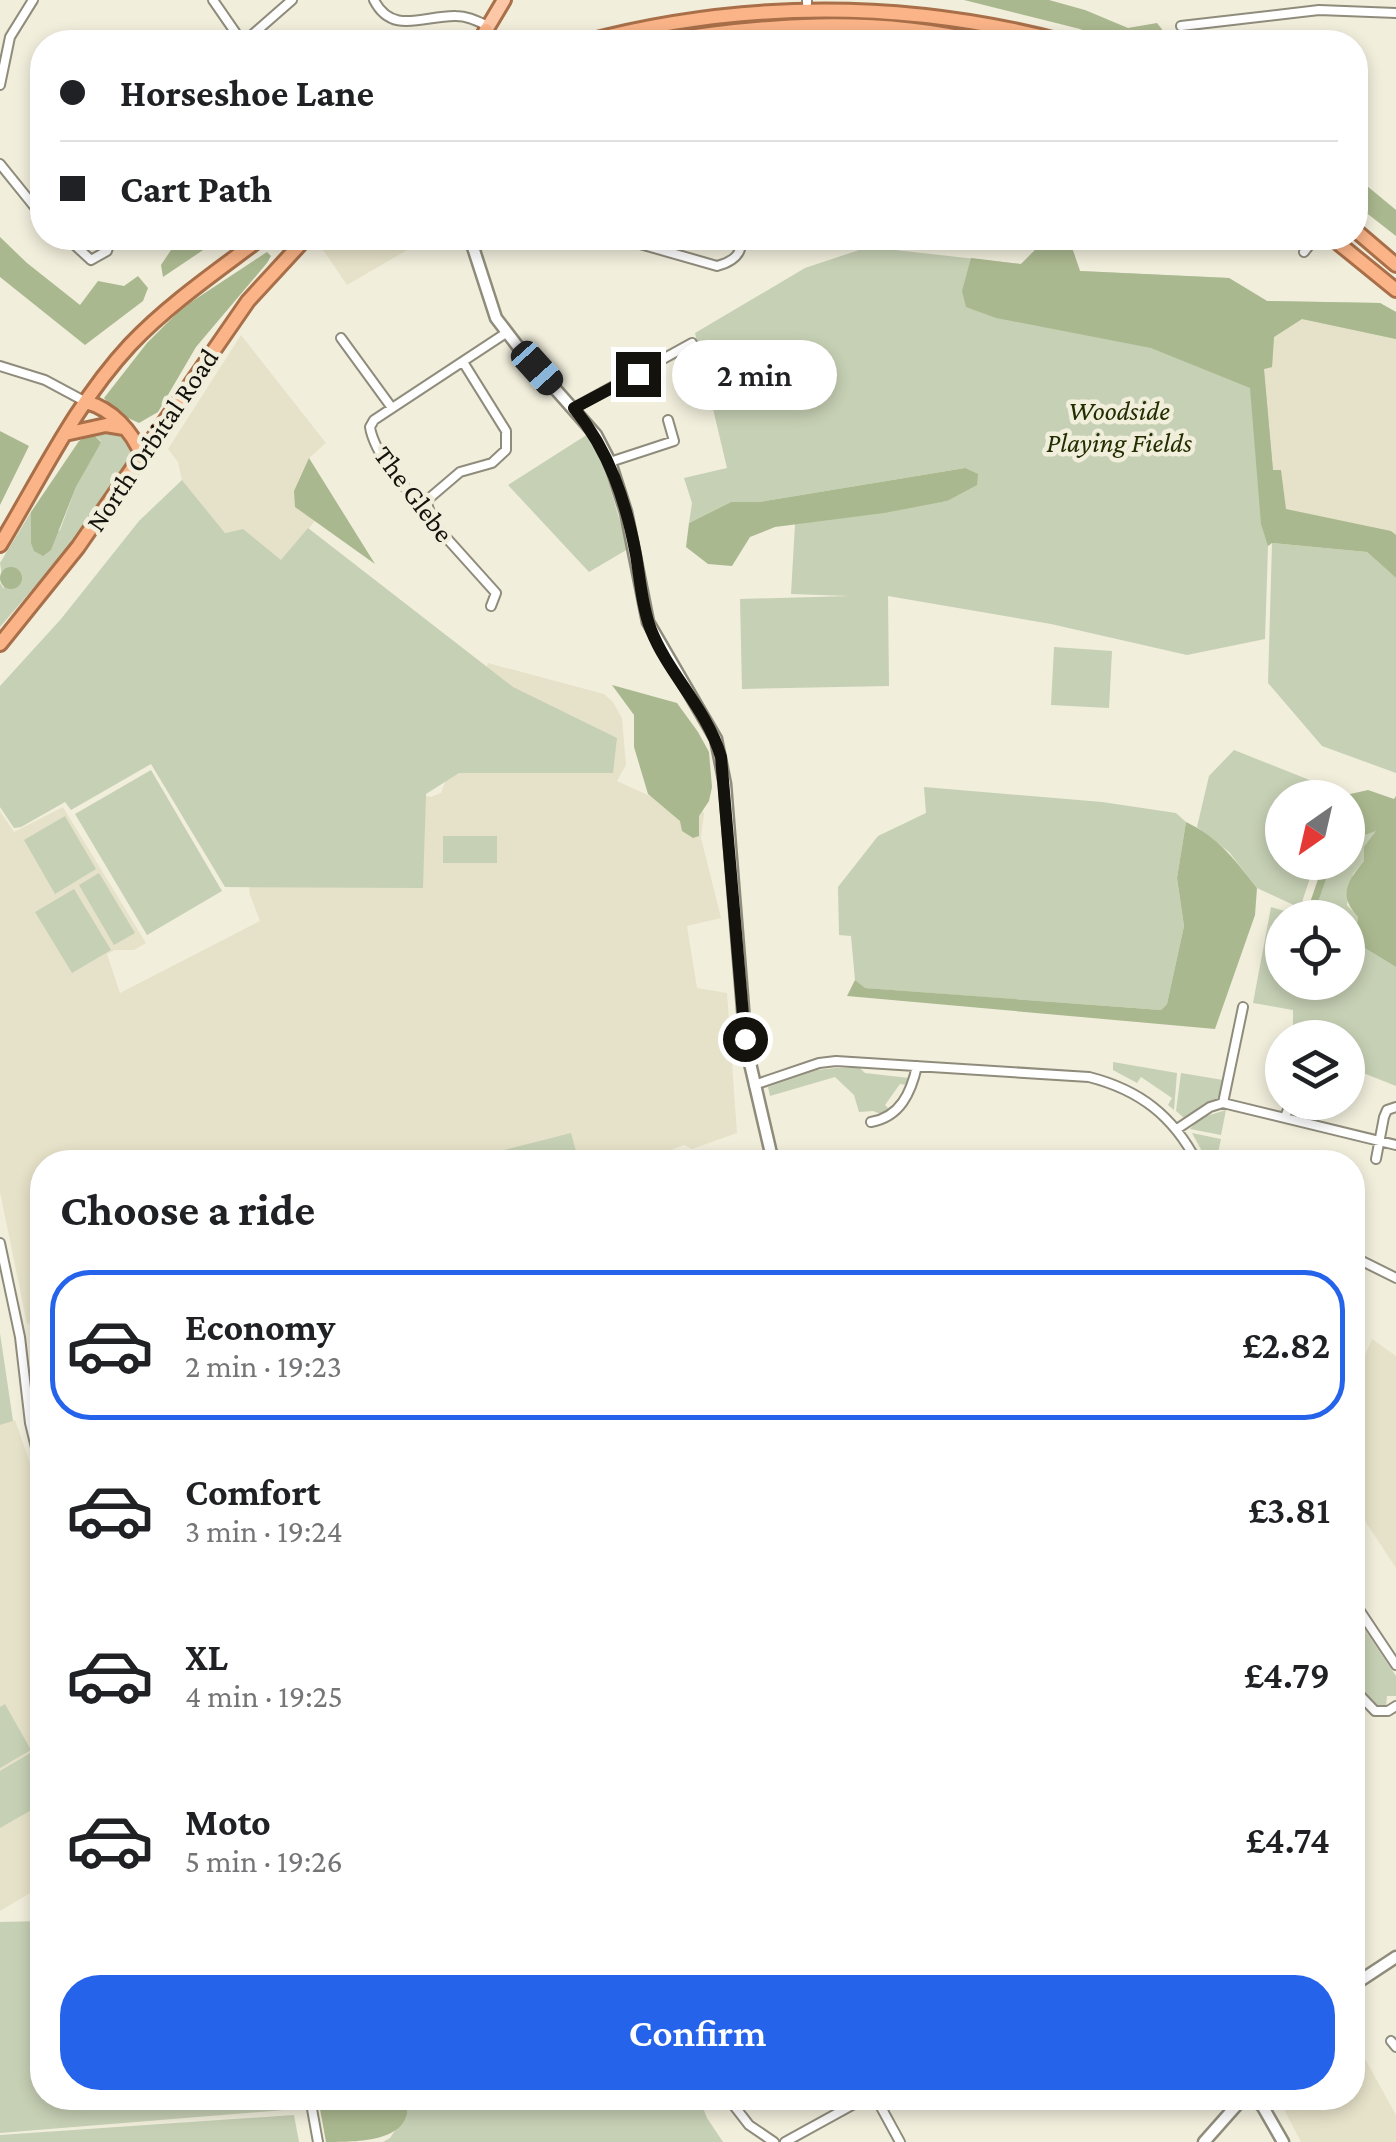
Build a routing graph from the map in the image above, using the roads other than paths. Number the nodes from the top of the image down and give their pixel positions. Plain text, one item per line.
1 (33, 0) edge
2 (213, 0) edge
3 (292, 0) edge
4 (374, 0) edge
5 (504, 0) edge
6 (807, 1) edge
7 (719, 11) junction
8 (1396, 13) edge
9 (1181, 26) dead end
10 (904, 29) joint
11 (234, 30) edge
12 (257, 30) edge
13 (479, 30) edge
14 (489, 30) edge
15 (629, 30) edge
16 (723, 30) edge
17 (772, 30) edge
18 (909, 30) edge
19 (1022, 30) edge
20 (0, 85) edge
21 (0, 164) edge
22 (30, 201) edge
23 (1368, 241) edge
24 (80, 250) edge
25 (107, 250) edge
26 (245, 250) edge
27 (295, 250) edge
28 (474, 250) edge
29 (661, 250) edge
30 (739, 250) edge
31 (1347, 250) edge
32 (1396, 265) edge
33 (1396, 290) edge
34 (506, 333) junction
35 (341, 338) dead end
36 (692, 343) dead end
37 (463, 362) junction
38 (0, 366) edge
39 (86, 402) junction
40 (392, 408) junction
41 (574, 408) junction
42 (668, 420) dead end
43 (126, 429) junction
44 (65, 434) junction
45 (142, 456) junction
46 (610, 462) junction
47 (426, 502) junction
48 (0, 545) edge
49 (508, 587) dead end
50 (496, 592) junction
51 (491, 606) dead end
52 (0, 644) edge
53 (1243, 1007) dead end
54 (1230, 1018) dead end
55 (1240, 1020) junction
56 (917, 1066) junction
57 (754, 1085) junction
58 (1223, 1103) junction
59 (1396, 1107) edge
60 (1265, 1113) edge
61 (1293, 1120) edge
62 (871, 1122) dead end
63 (1177, 1129) junction
64 (1380, 1142) junction
65 (1396, 1145) edge
66 (770, 1150) edge
67 (1189, 1150) edge
68 (1376, 1160) dead end
69 (0, 1244) edge
70 (1365, 1262) edge
71 (1396, 1278) edge
72 (30, 1423) edge
73 (1365, 1618) edge
74 (1396, 1665) edge
75 (1365, 1701) edge
76 (1396, 1706) edge
77 (1396, 1957) edge
78 (1365, 1977) edge
79 (312, 2110) edge
80 (736, 2110) edge
81 (844, 2110) edge
82 (883, 2110) edge
83 (1232, 2110) edge
84 (1266, 2110) edge
85 (318, 2142) edge
86 (774, 2142) edge
87 (785, 2142) edge
88 (900, 2142) edge
89 (1204, 2142) edge
90 (1283, 2142) edge

1 - 20 street
2 - 11 street
3 - 12 street
4 - 13 street
5 - 14 main road
6 - 7 highway
6 - 19 highway
7 - 15 highway
7 - 16 street
8 - 9 street
10 - 17 highway
10 - 18 highway
21 - 22 street
23 - 32 highway
24 - 25 street
26 - 39 highway
27 - 45 highway, North Orbital Road
28 - 34 street
29 - 30 street
31 - 33 highway
34 - 37 street, The Glebe
34 - 41 street
35 - 40 street
36 - 41 street
37 - 40 street, The Glebe
37 - 47 street
38 - 39 street
39 - 43 highway
39 - 44 highway
40 - 47 street, The Glebe
41 - 46 street
42 - 46 street
43 - 44 highway
43 - 45 highway
44 - 48 highway
45 - 52 highway, North Orbital Road
46 - 57 street
47 - 50 street, The Glebe
49 - 50 street
50 - 51 street
53 - 55 street
54 - 55 street
55 - 58 street
56 - 57 street
56 - 62 street
56 - 63 street
57 - 66 street
58 - 60 street
58 - 63 street
59 - 64 street
61 - 64 street
63 - 67 street
64 - 65 street
64 - 68 street
69 - 72 street
70 - 71 street
73 - 74 street
75 - 76 street
77 - 78 street
79 - 85 street
80 - 86 street
81 - 87 street
82 - 88 street
83 - 89 street
84 - 90 street

